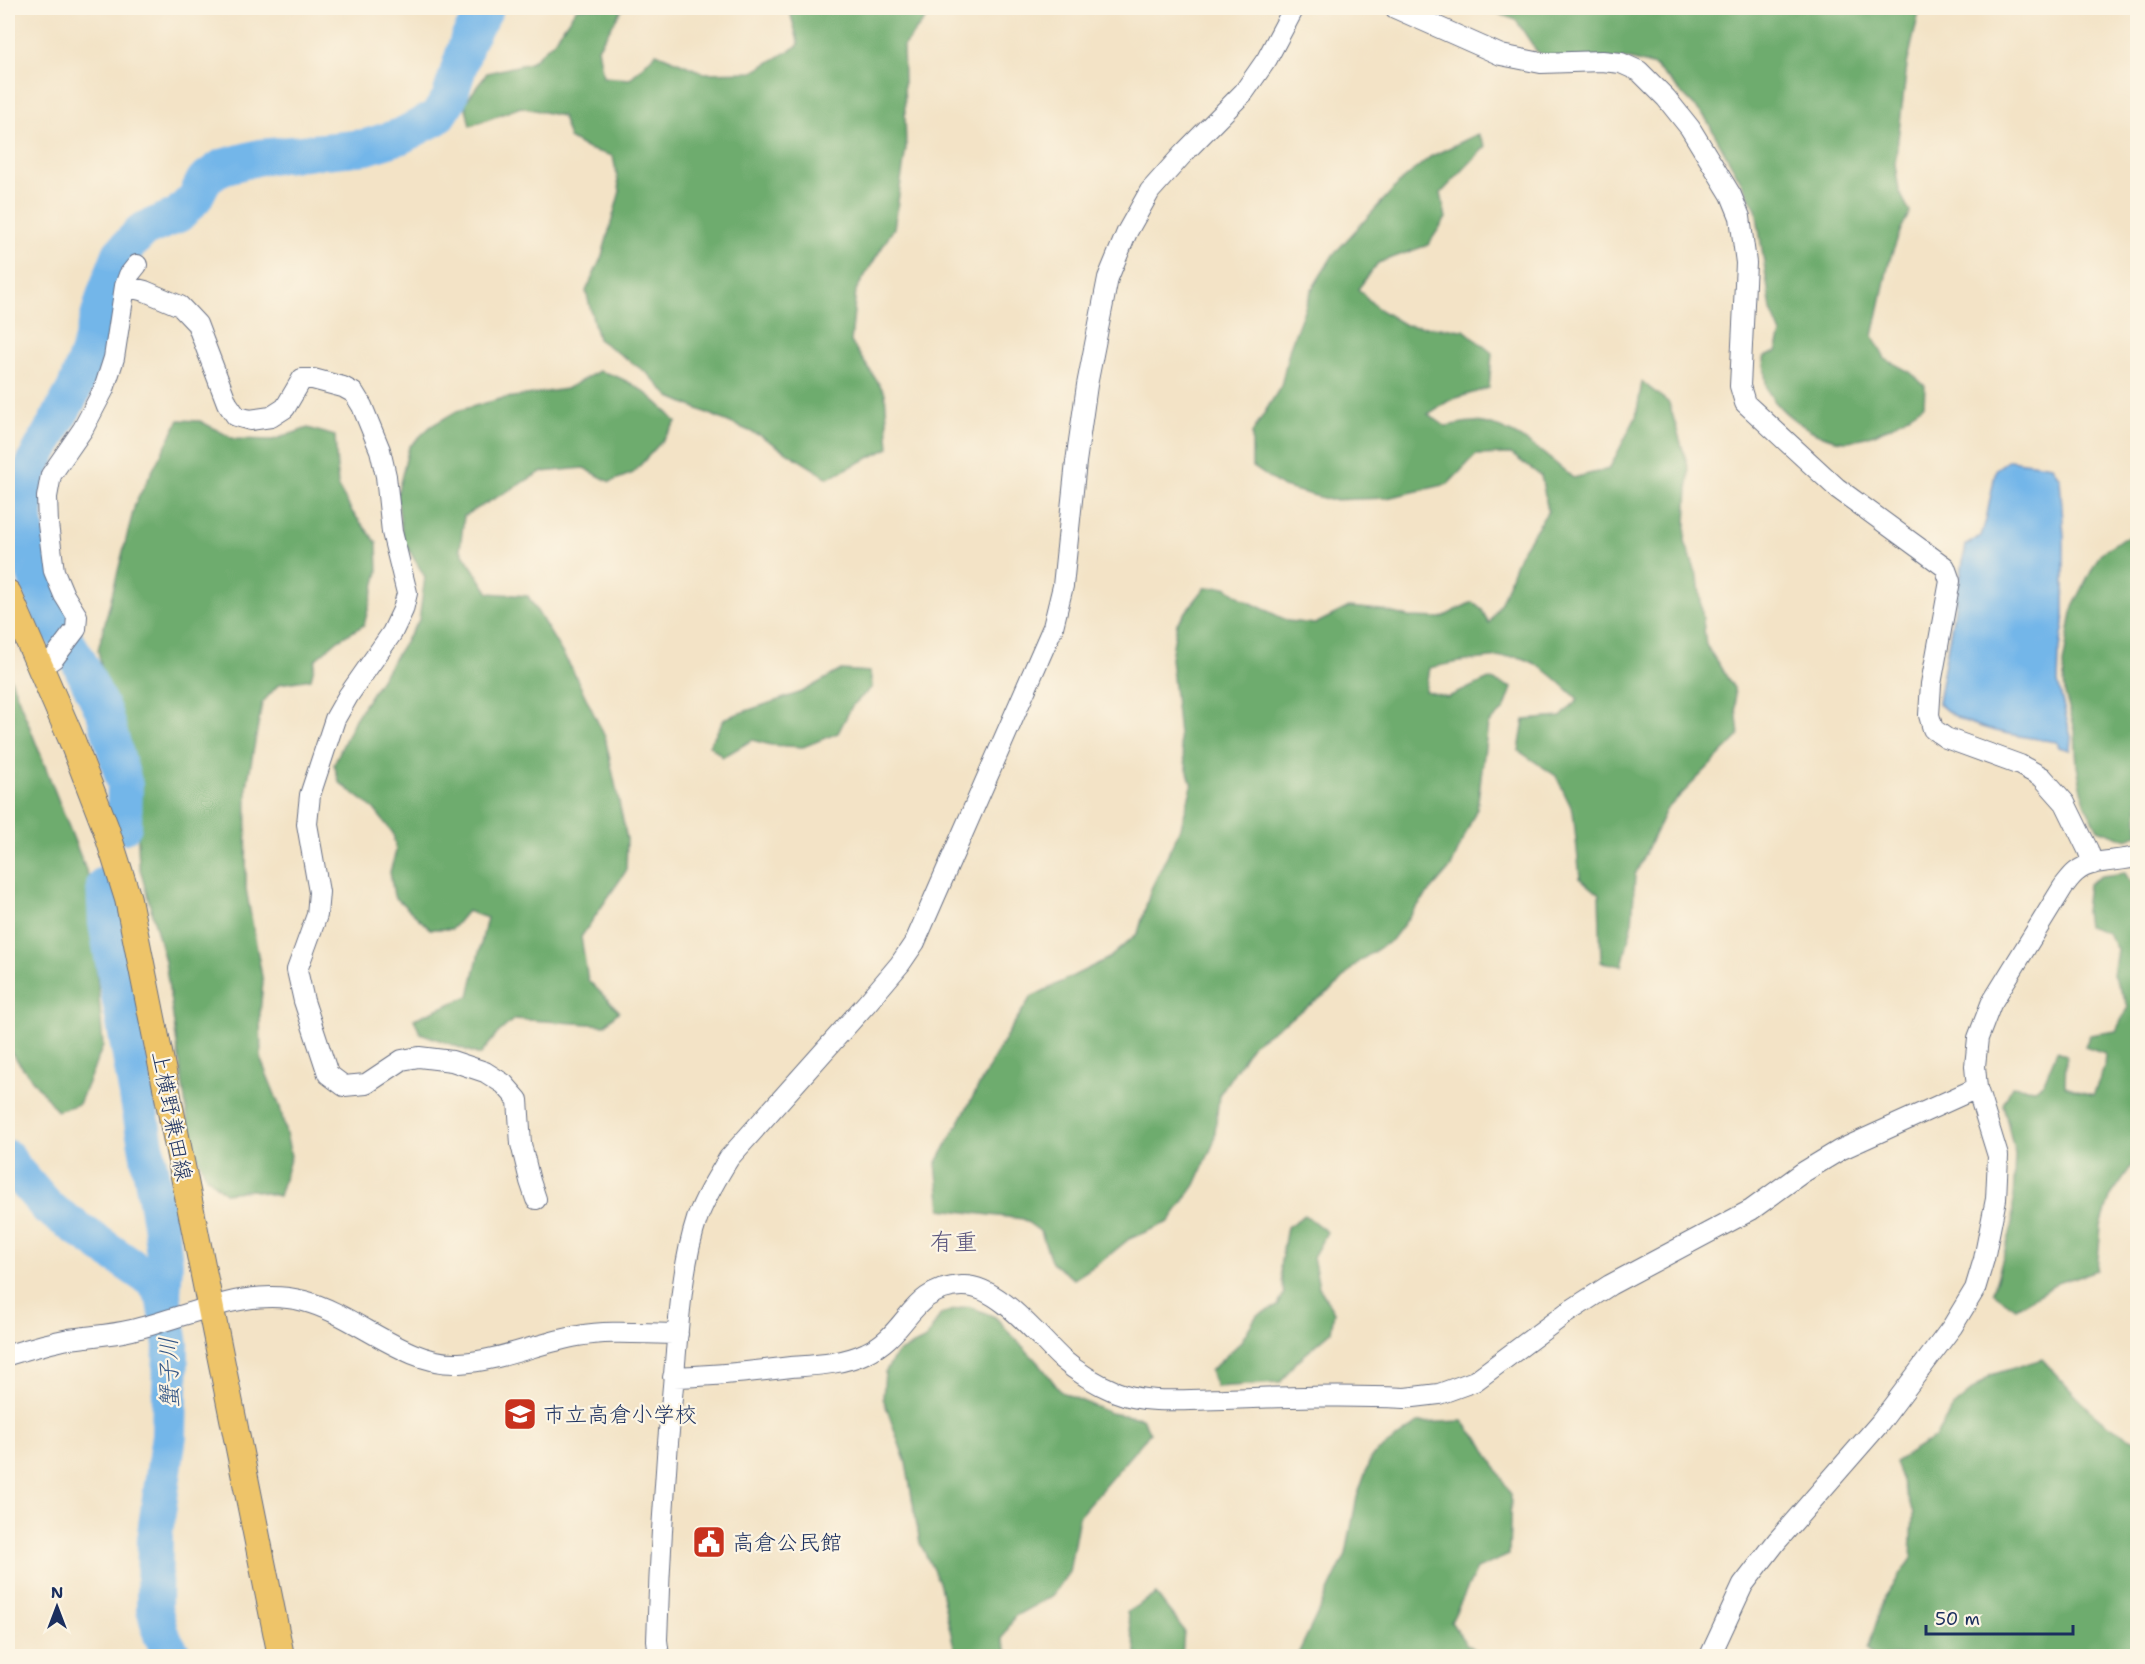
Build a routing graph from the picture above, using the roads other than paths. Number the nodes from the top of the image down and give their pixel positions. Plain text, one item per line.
1 (1294, 8) edge
2 (1395, 8) edge
3 (137, 265) dead end
4 (125, 286) junction
5 (8, 593) edge
6 (47, 663) junction
7 (2137, 858) edge
8 (2093, 864) junction
9 (1977, 1088) junction
10 (536, 1199) dead end
11 (212, 1308) junction
12 (678, 1334) junction
13 (8, 1354) edge
14 (673, 1377) junction
15 (281, 1656) edge
16 (659, 1656) edge
17 (1710, 1656) edge

1 - 12 street
2 - 8 street
3 - 4 street
4 - 6 street
4 - 10 street
5 - 6 main road, 上横野兼田線
6 - 11 main road, 上横野兼田線
7 - 8 street
8 - 9 street
9 - 14 street
9 - 17 street
11 - 12 street
11 - 13 street
11 - 15 main road, 上横野兼田線
12 - 14 street
14 - 16 street

